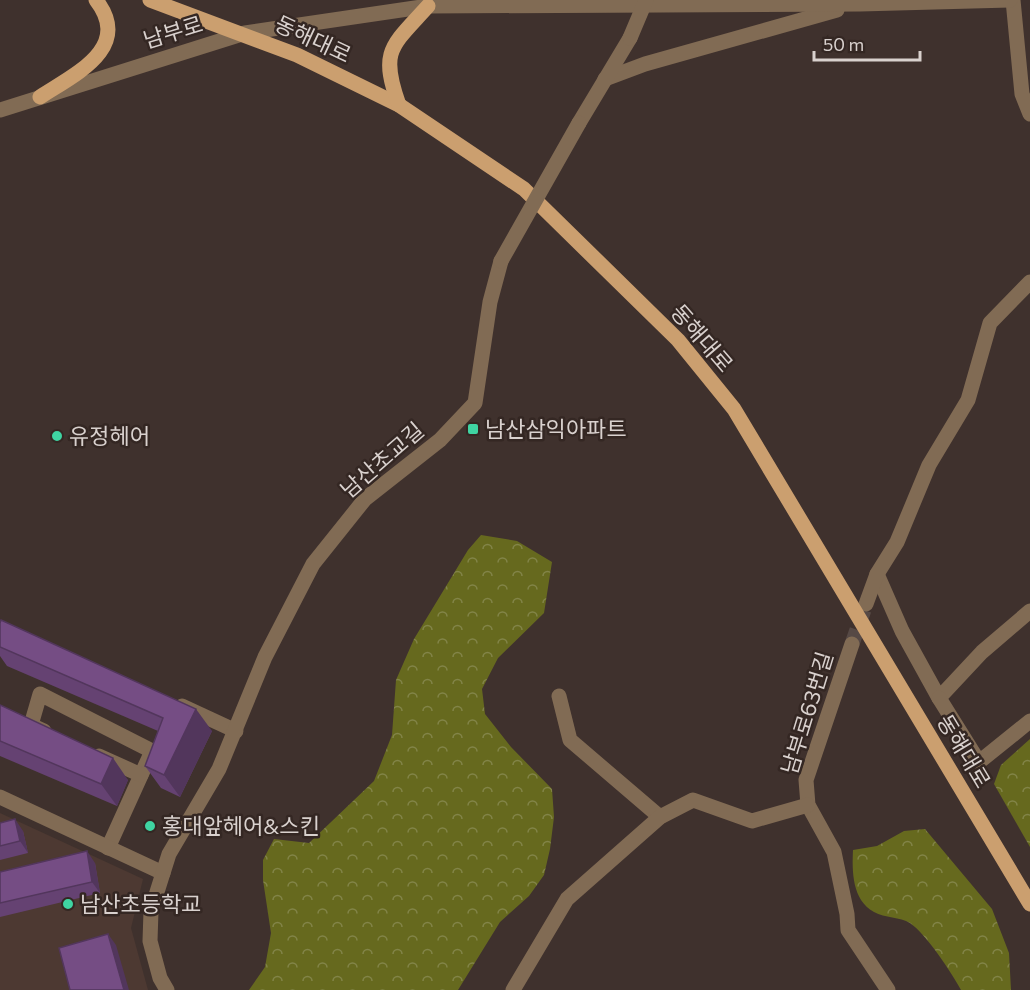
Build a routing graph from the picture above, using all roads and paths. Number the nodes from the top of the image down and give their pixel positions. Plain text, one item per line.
1 (96, 0) edge
2 (150, 0) edge
3 (646, 0) edge
4 (1012, 0) edge
5 (858, 2) edge
6 (428, 6) junction
7 (245, 33) junction
8 (605, 79) junction
9 (40, 97) junction
10 (399, 105) junction
11 (0, 110) edge
12 (1030, 114) edge
13 (1030, 282) edge
14 (877, 574) junction
15 (866, 604) tunnel mouth
16 (1030, 611) edge
17 (852, 644) tunnel mouth
18 (559, 696) dead end
19 (939, 698) junction
20 (171, 701) edge
21 (1030, 721) edge
22 (236, 731) junction
23 (61, 738) edge
24 (81, 748) edge
25 (141, 775) junction
26 (0, 797) edge
27 (808, 805) junction
28 (660, 817) junction
29 (108, 848) junction
30 (163, 873) junction
31 (1030, 904) edge
32 (167, 990) edge
33 (513, 990) edge
34 (888, 990) edge

1 - 9 main road
2 - 7 main road, 동해대로
3 - 8 street, 남산초교길, bridge
4 - 5 street, 남부로
4 - 12 street
5 - 6 street, 남부로
5 - 8 street
6 - 7 street, 남부로
6 - 10 main road
7 - 9 street, 남부로
7 - 10 main road, 동해대로
8 - 22 street, 남산초교길, bridge
9 - 11 street, 남부로
10 - 31 main road, 동해대로
13 - 14 street
14 - 15 street
14 - 19 street
16 - 19 street
17 - 27 street, 남부로63번길
18 - 28 street
19 - 21 street
20 - 22 street
22 - 30 street, 남산초교길
23 - 25 street
24 - 25 street
25 - 29 street
26 - 29 street
27 - 28 street
27 - 34 street, 남부로63번길
28 - 33 street
29 - 30 street
30 - 32 street, 남산초교길

